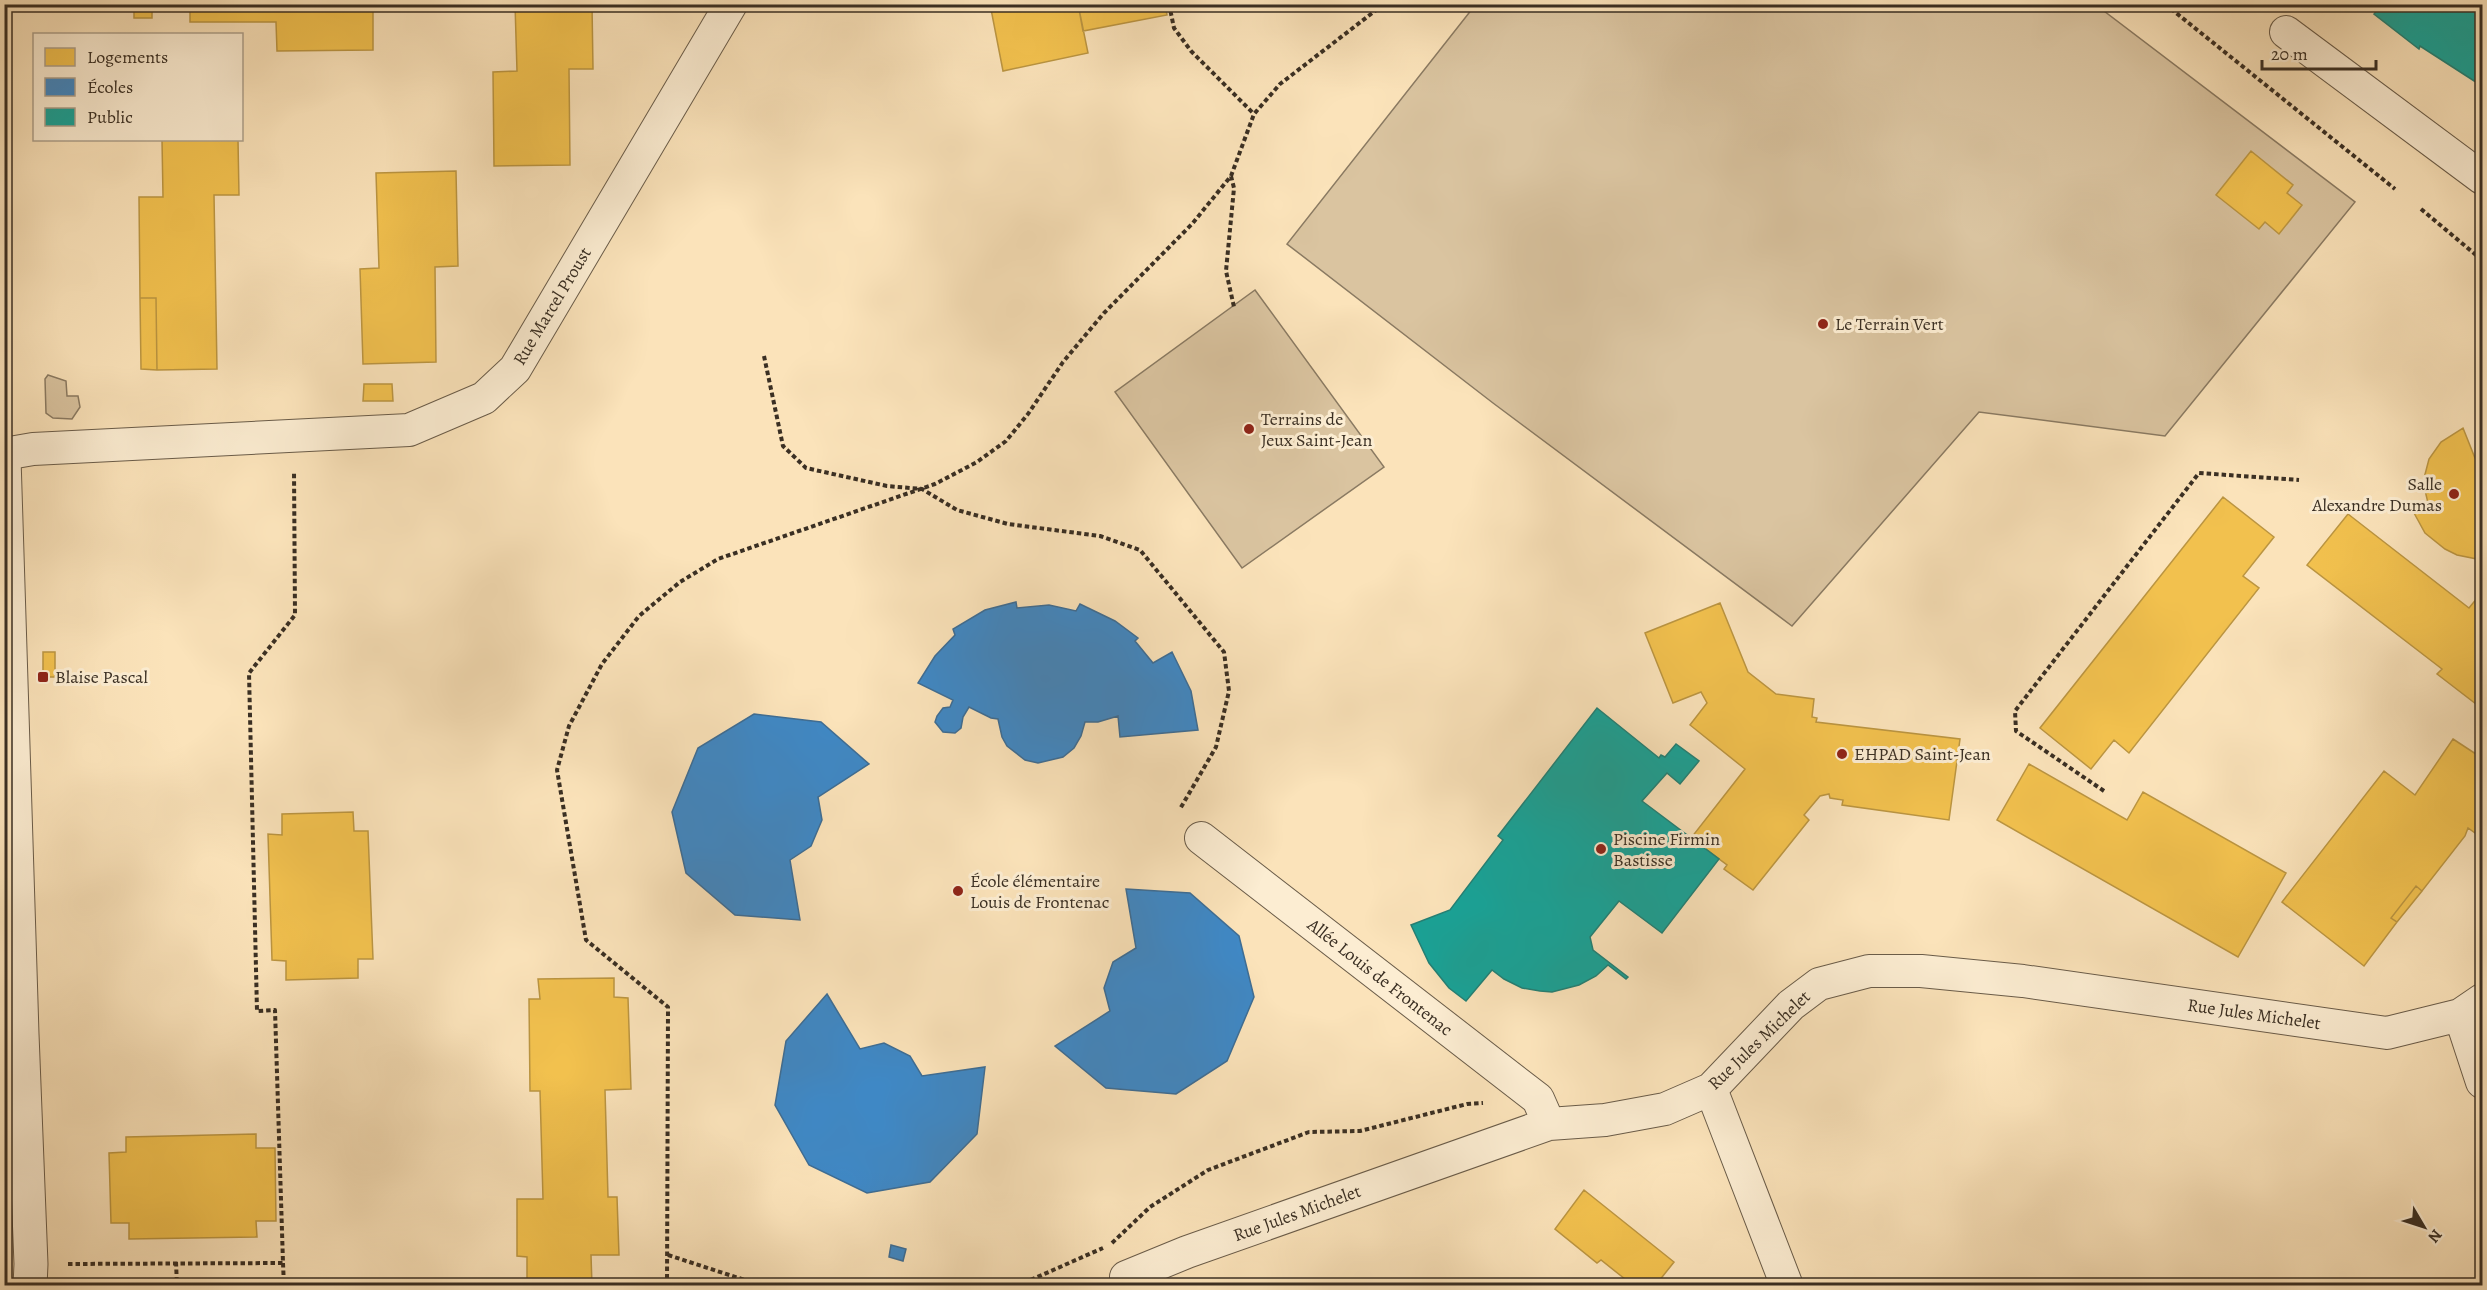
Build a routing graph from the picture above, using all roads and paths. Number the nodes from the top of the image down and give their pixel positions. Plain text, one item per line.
1 (731, 4) edge
2 (1169, 4) edge
3 (1384, 4) edge
4 (2165, 4) edge
5 (2286, 32) dead end
6 (1254, 114) junction
7 (1231, 176) junction
8 (2482, 178) edge
9 (2395, 189) dead end
10 (2421, 209) dead end
11 (2482, 260) edge
12 (1234, 307) dead end
13 (764, 356) dead end
14 (294, 436) junction
15 (4, 454) edge
16 (4, 458) edge
17 (2299, 480) dead end
18 (922, 489) junction
19 (2104, 791) dead end
20 (1201, 838) joint
21 (2471, 1007) edge
22 (2482, 1082) edge
23 (1711, 1089) junction
24 (1543, 1112) junction
25 (668, 1255) junction
26 (176, 1262) junction
27 (283, 1263) junction
28 (30, 1275) edge
29 (1121, 1283) edge
30 (177, 1286) edge
31 (284, 1286) edge
32 (667, 1286) edge
33 (763, 1286) edge
34 (1017, 1286) edge
35 (1787, 1286) edge

1 - 14 street, Rue Marcel Proust
2 - 6 path
3 - 6 path
4 - 9 path
5 - 8 street
6 - 7 path
7 - 12 path
7 - 18 path
10 - 11 path
13 - 18 path
14 - 15 street, Rue Marcel Proust
14 - 27 path
16 - 28 street
17 - 19 path
18 - 20 path
18 - 25 path
20 - 24 street, Allée Louis de Frontenac
21 - 22 street
21 - 23 street, Rue Jules Michelet
23 - 24 street, Rue Jules Michelet
23 - 35 street
24 - 29 street, Rue Jules Michelet
24 - 34 path
25 - 32 path
25 - 33 path
26 - 27 path
26 - 28 path
26 - 30 path
27 - 31 path

